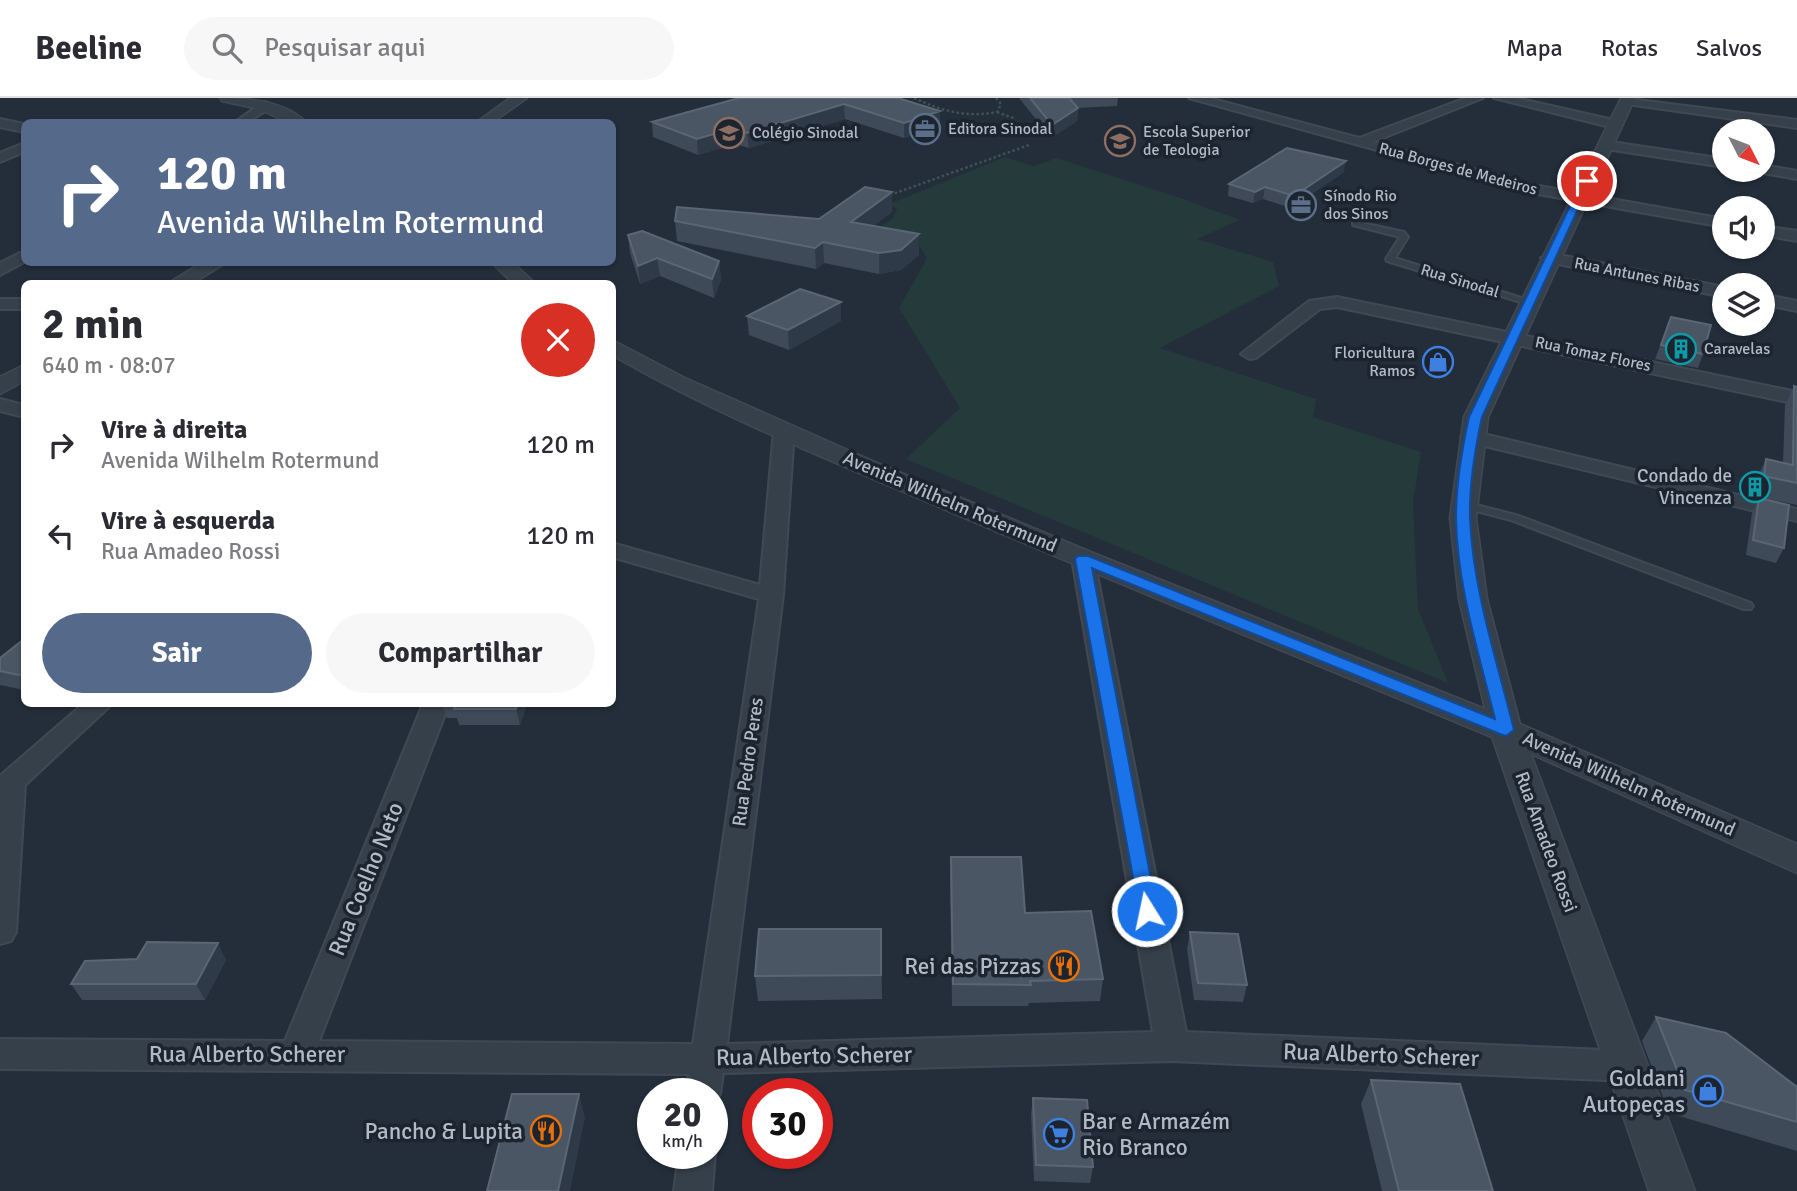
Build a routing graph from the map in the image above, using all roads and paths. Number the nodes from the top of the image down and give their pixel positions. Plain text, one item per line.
1 (227, 98) edge
2 (520, 98) edge
3 (914, 98) edge
4 (996, 98) edge
5 (1195, 98) edge
6 (1477, 98) edge
7 (1500, 98) edge
8 (1628, 99) edge
9 (264, 107) junction
10 (997, 112) junction
11 (246, 119) edge
12 (291, 119) edge
13 (488, 119) edge
14 (1016, 119) dead end
15 (0, 123) edge
16 (1797, 124) edge
17 (21, 127) edge
18 (1609, 134) junction
19 (1359, 143) junction
20 (1029, 145) dead end
21 (21, 148) edge
22 (0, 158) edge
23 (1712, 160) edge
24 (1775, 171) edge
25 (1797, 175) edge
26 (886, 196) edge
27 (1578, 199) junction
28 (1712, 221) edge
29 (1356, 223) dead end
30 (1775, 232) edge
31 (1797, 236) edge
32 (21, 258) edge
33 (1549, 258) junction
34 (210, 266) edge
35 (504, 266) edge
36 (0, 270) edge
37 (184, 280) edge
38 (522, 280) edge
39 (1712, 290) edge
40 (1530, 302) junction
41 (1775, 302) edge
42 (0, 304) edge
43 (21, 304) edge
44 (1797, 306) edge
45 (1513, 337) junction
46 (616, 348) edge
47 (1250, 354) dead end
48 (21, 374) edge
49 (0, 387) edge
50 (1797, 398) edge
51 (0, 405) edge
52 (21, 410) edge
53 (784, 430) junction
54 (1471, 437) junction
55 (1465, 505) junction
56 (1797, 515) edge
57 (616, 551) edge
58 (1083, 559) junction
59 (771, 595) junction
60 (1747, 606) dead end
61 (95, 707) edge
62 (435, 707) edge
63 (1506, 730) junction
64 (6, 772) edge
65 (1797, 859) edge
66 (0, 932) edge
67 (1171, 1046) junction
68 (0, 1054) edge
69 (297, 1054) junction
70 (706, 1059) junction
71 (1628, 1066) junction
72 (704, 1078) edge
73 (695, 1169) edge
74 (693, 1191) edge
75 (1672, 1191) edge

1 - 9 street
2 - 13 street
3 - 10 path
4 - 10 path
5 - 19 street, Rua Borges de Medeiros
6 - 19 street
7 - 18 street
8 - 16 street
8 - 18 street, Rua Amadeo Rossi
9 - 11 street
9 - 12 street
10 - 14 path
15 - 17 street
18 - 23 street
18 - 27 street, Rua Amadeo Rossi
19 - 27 street, Rua Borges de Medeiros
20 - 26 path
21 - 22 street
24 - 25 street
27 - 28 street, Rua Borges de Medeiros
27 - 33 street, Rua Amadeo Rossi
29 - 40 lane, Rua Sinodal
30 - 31 street
32 - 36 street
33 - 39 street, Rua Antunes Ribas
33 - 40 street, Rua Amadeo Rossi
34 - 37 street
35 - 38 street
40 - 45 street, Rua Amadeo Rossi
41 - 44 street
42 - 43 street
45 - 47 street, Rua Tomaz Flores
45 - 50 street, Rua Tomaz Flores
45 - 54 street, Rua Amadeo Rossi
46 - 53 street, Avenida Wilhelm Rotermund
48 - 49 street
51 - 52 street
53 - 58 street, Avenida Wilhelm Rotermund
53 - 59 street, Rua Pedro Peres
54 - 55 street, Rua Amadeo Rossi
54 - 56 street
55 - 60 lane
55 - 63 street, Rua Amadeo Rossi
57 - 59 street
58 - 63 street, Avenida Wilhelm Rotermund
58 - 67 street
59 - 70 street, Rua Pedro Peres
61 - 64 street
62 - 69 street, Rua Coelho Neto
63 - 65 street, Avenida Wilhelm Rotermund
63 - 71 street, Rua Amadeo Rossi
64 - 66 street
67 - 70 street, Rua Alberto Scherer
67 - 71 street, Rua Alberto Scherer
68 - 69 street, Rua Alberto Scherer
69 - 70 street, Rua Alberto Scherer
70 - 72 street, Rua Pedro Peres
71 - 75 street, Rua Amadeo Rossi
73 - 74 street

